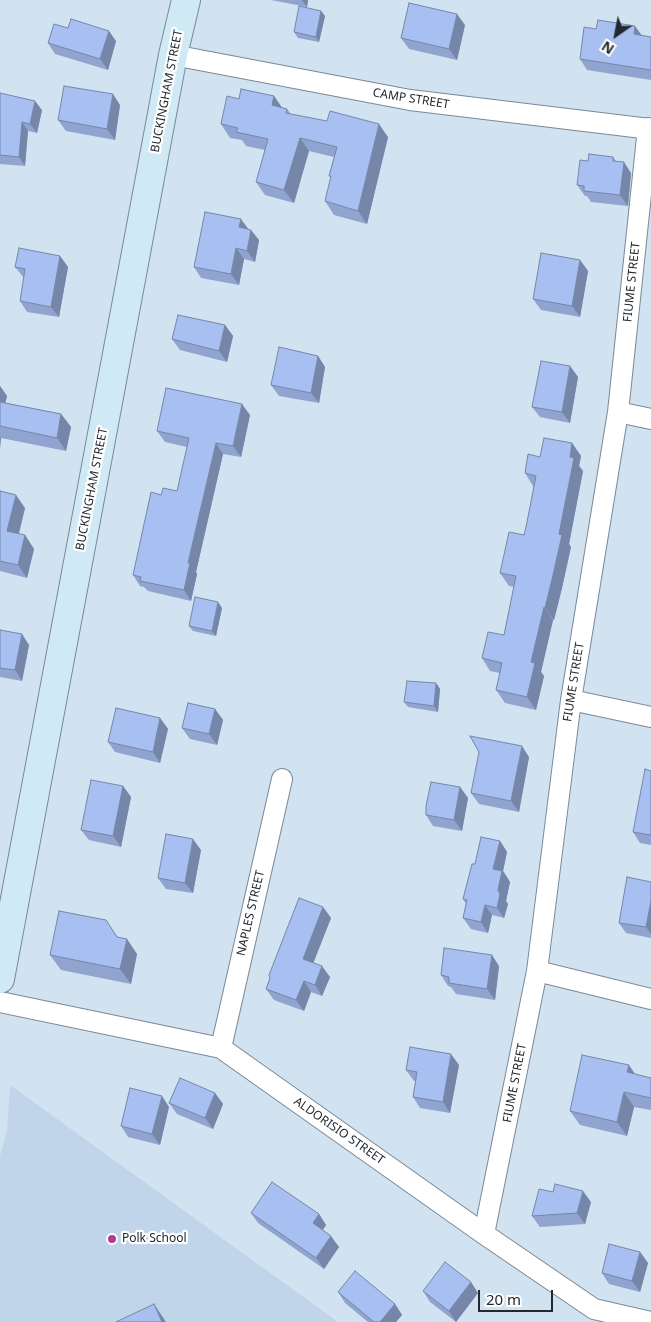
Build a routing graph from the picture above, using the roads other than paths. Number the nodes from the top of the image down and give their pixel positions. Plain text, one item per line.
1 (184, 1) edge
2 (174, 55) junction
3 (650, 129) edge
4 (618, 412) junction
5 (651, 419) edge
6 (570, 700) junction
7 (651, 717) edge
8 (282, 779) dead end
9 (537, 972) junction
10 (0, 979) edge
11 (651, 999) edge
12 (0, 1002) edge
13 (220, 1048) junction
14 (484, 1234) junction
15 (651, 1322) edge

1 - 2 main road, BUCKINGHAM STREET
2 - 3 street, CAMP STREET
2 - 10 main road, BUCKINGHAM STREET
3 - 4 street, FIUME STREET
4 - 5 street
4 - 6 street, FIUME STREET
6 - 7 street
6 - 9 street, FIUME STREET
8 - 13 street, NAPLES STREET
9 - 11 street
9 - 14 street, FIUME STREET
12 - 13 street, ALDORISIO STREET
13 - 14 street, ALDORISIO STREET
14 - 15 street, ALDORISIO STREET

